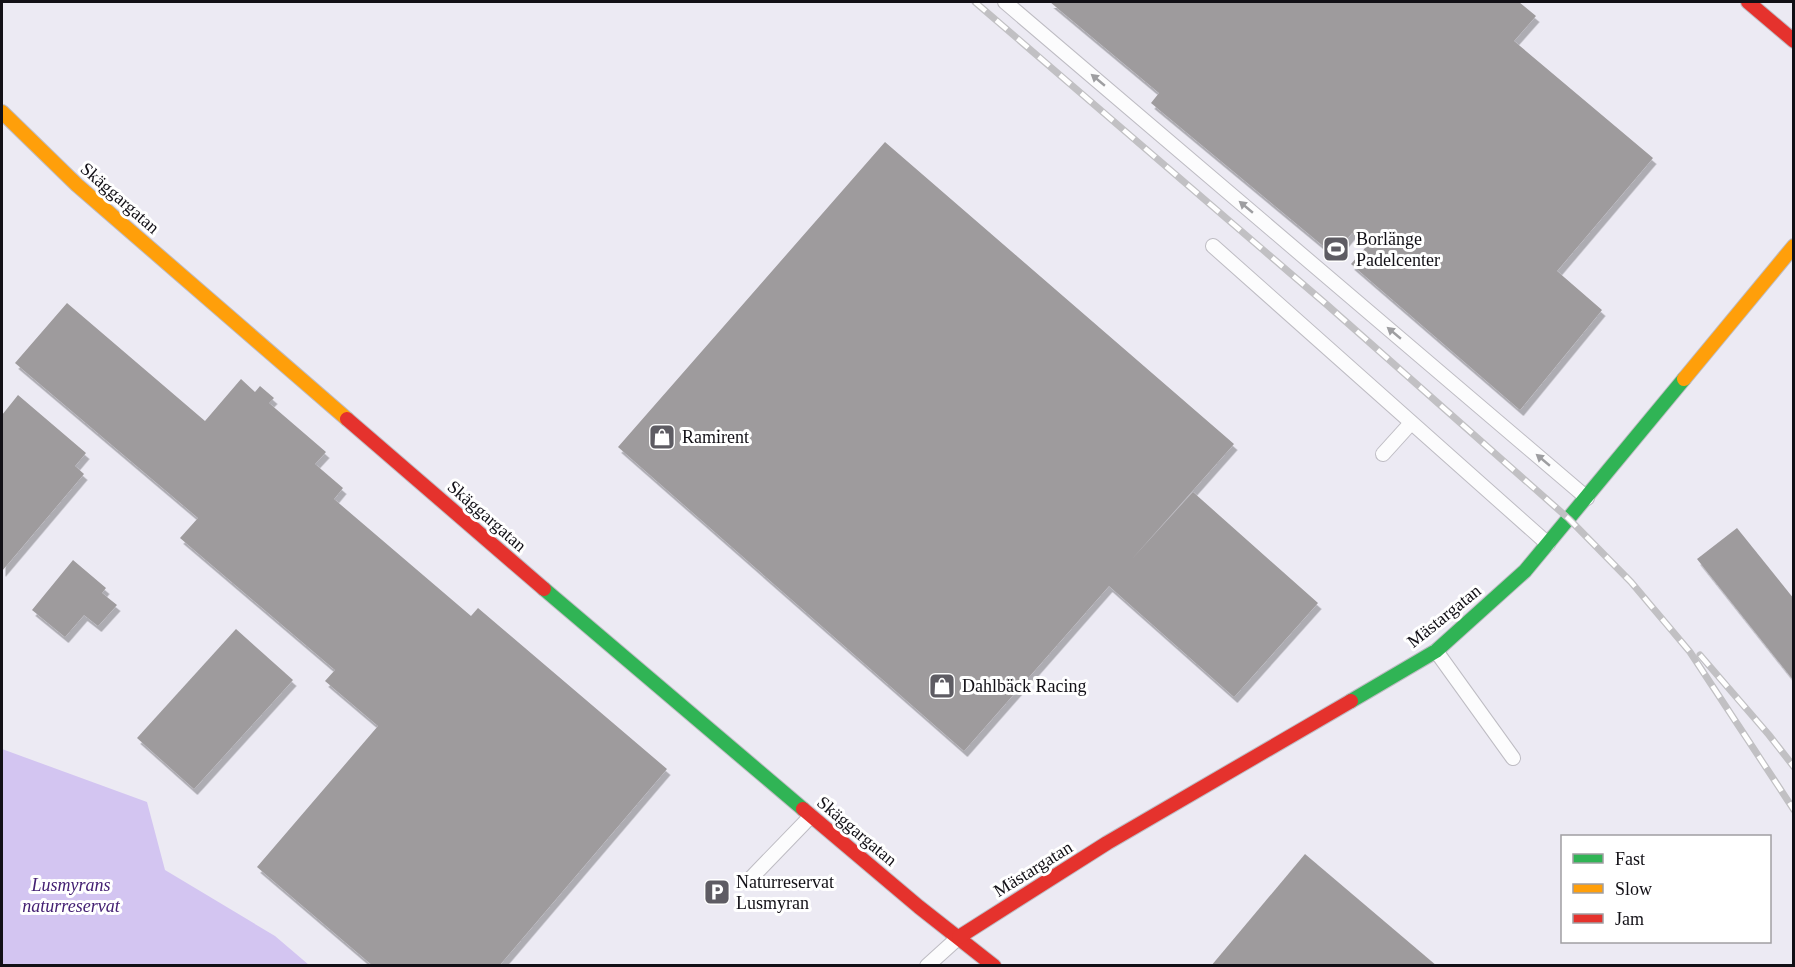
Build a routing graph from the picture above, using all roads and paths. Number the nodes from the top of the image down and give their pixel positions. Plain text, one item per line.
1 (1005, 2) edge
2 (1748, 2) edge
3 (1794, 41) edge
4 (2, 112) edge
5 (1213, 246) dead end
6 (1794, 246) edge
7 (1411, 423) junction
8 (1383, 454) dead end
9 (1587, 498) junction
10 (1548, 544) junction
11 (1436, 651) junction
12 (1513, 758) dead end
13 (811, 816) junction
14 (751, 878) dead end
15 (958, 937) junction
16 (927, 966) edge
17 (994, 966) edge

9 -> 1 lane
2 - 3 street
4 - 13 street, Skäggargatan
5 - 7 lane
6 - 9 street, Mästargatan
7 - 8 lane
7 - 10 lane
9 - 10 street, Mästargatan
10 - 11 street, Mästargatan
11 - 12 lane
11 - 15 street, Mästargatan
13 - 14 lane
13 - 15 street, Skäggargatan
15 - 16 lane
15 - 17 street, Skäggargatan

